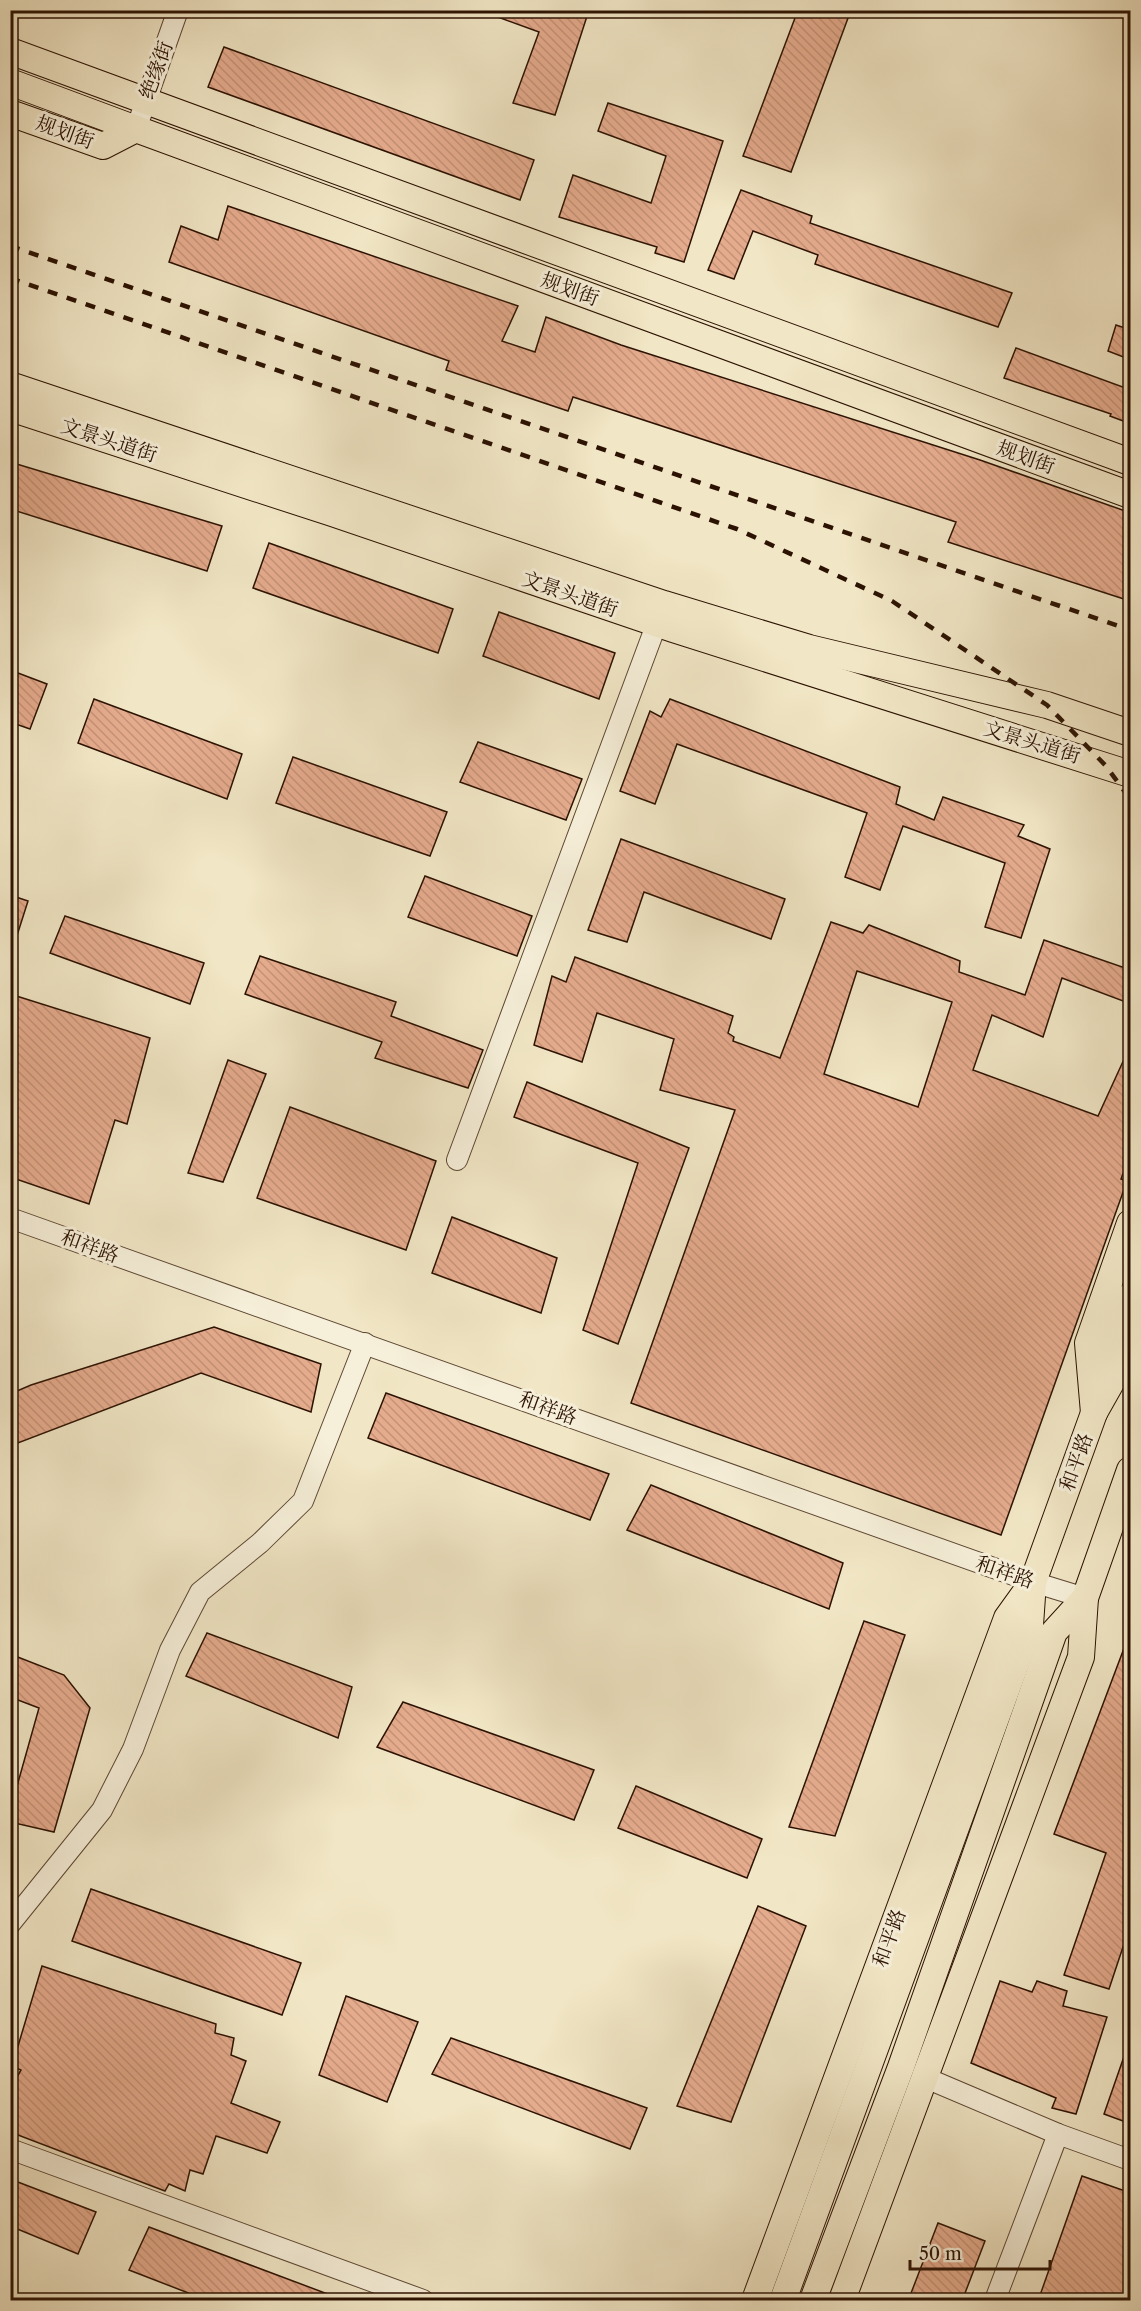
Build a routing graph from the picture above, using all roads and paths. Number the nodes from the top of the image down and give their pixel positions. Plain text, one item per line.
1 (178, 10) edge
2 (10, 51) edge
3 (10, 82) edge
4 (144, 102) junction
5 (10, 113) edge
6 (136, 129) junction
7 (10, 385) edge
8 (10, 408) edge
9 (1131, 462) edge
10 (1131, 495) edge
11 (661, 614) junction
12 (1131, 733) edge
13 (1131, 774) edge
14 (457, 1160) dead end
15 (10, 1218) edge
16 (1131, 1223) edge
17 (1131, 1296) edge
18 (365, 1343) junction
19 (1131, 1349) edge
20 (1094, 1413) junction
21 (1131, 1470) edge
22 (1033, 1582) junction
23 (1085, 1598) junction
24 (10, 1924) edge
25 (926, 2078) junction
26 (1058, 2134) junction
27 (10, 2149) edge
28 (1131, 2160) edge
29 (423, 2301) edge
30 (755, 2301) edge
31 (783, 2301) edge
32 (813, 2301) edge
33 (842, 2301) edge
34 (995, 2301) edge

1 - 4 street, 绝缘街
2 - 4 main road, 规划街
3 - 6 main road
4 - 6 street, 绝缘街
4 - 9 main road, 规划街
5 - 6 main road, 规划街
6 - 10 main road, 规划街
7 - 11 main road, 文景头道街
8 - 11 main road, 文景头道街
11 - 12 main road, 文景头道街
11 - 13 main road, 文景头道街
11 - 14 street
15 - 18 street, 和祥路
16 - 20 main road
17 - 20 main road
18 - 22 street, 和祥路
18 - 24 street
19 - 20 main road, 和平路
20 - 22 main road, 和平路
21 - 23 main road
22 - 23 street, 和祥路
22 - 30 main road, 和平路
22 - 31 main road, 和平路
23 - 25 main road
23 - 32 main road
25 - 26 street
25 - 33 main road
26 - 28 street
26 - 34 street
27 - 29 street

